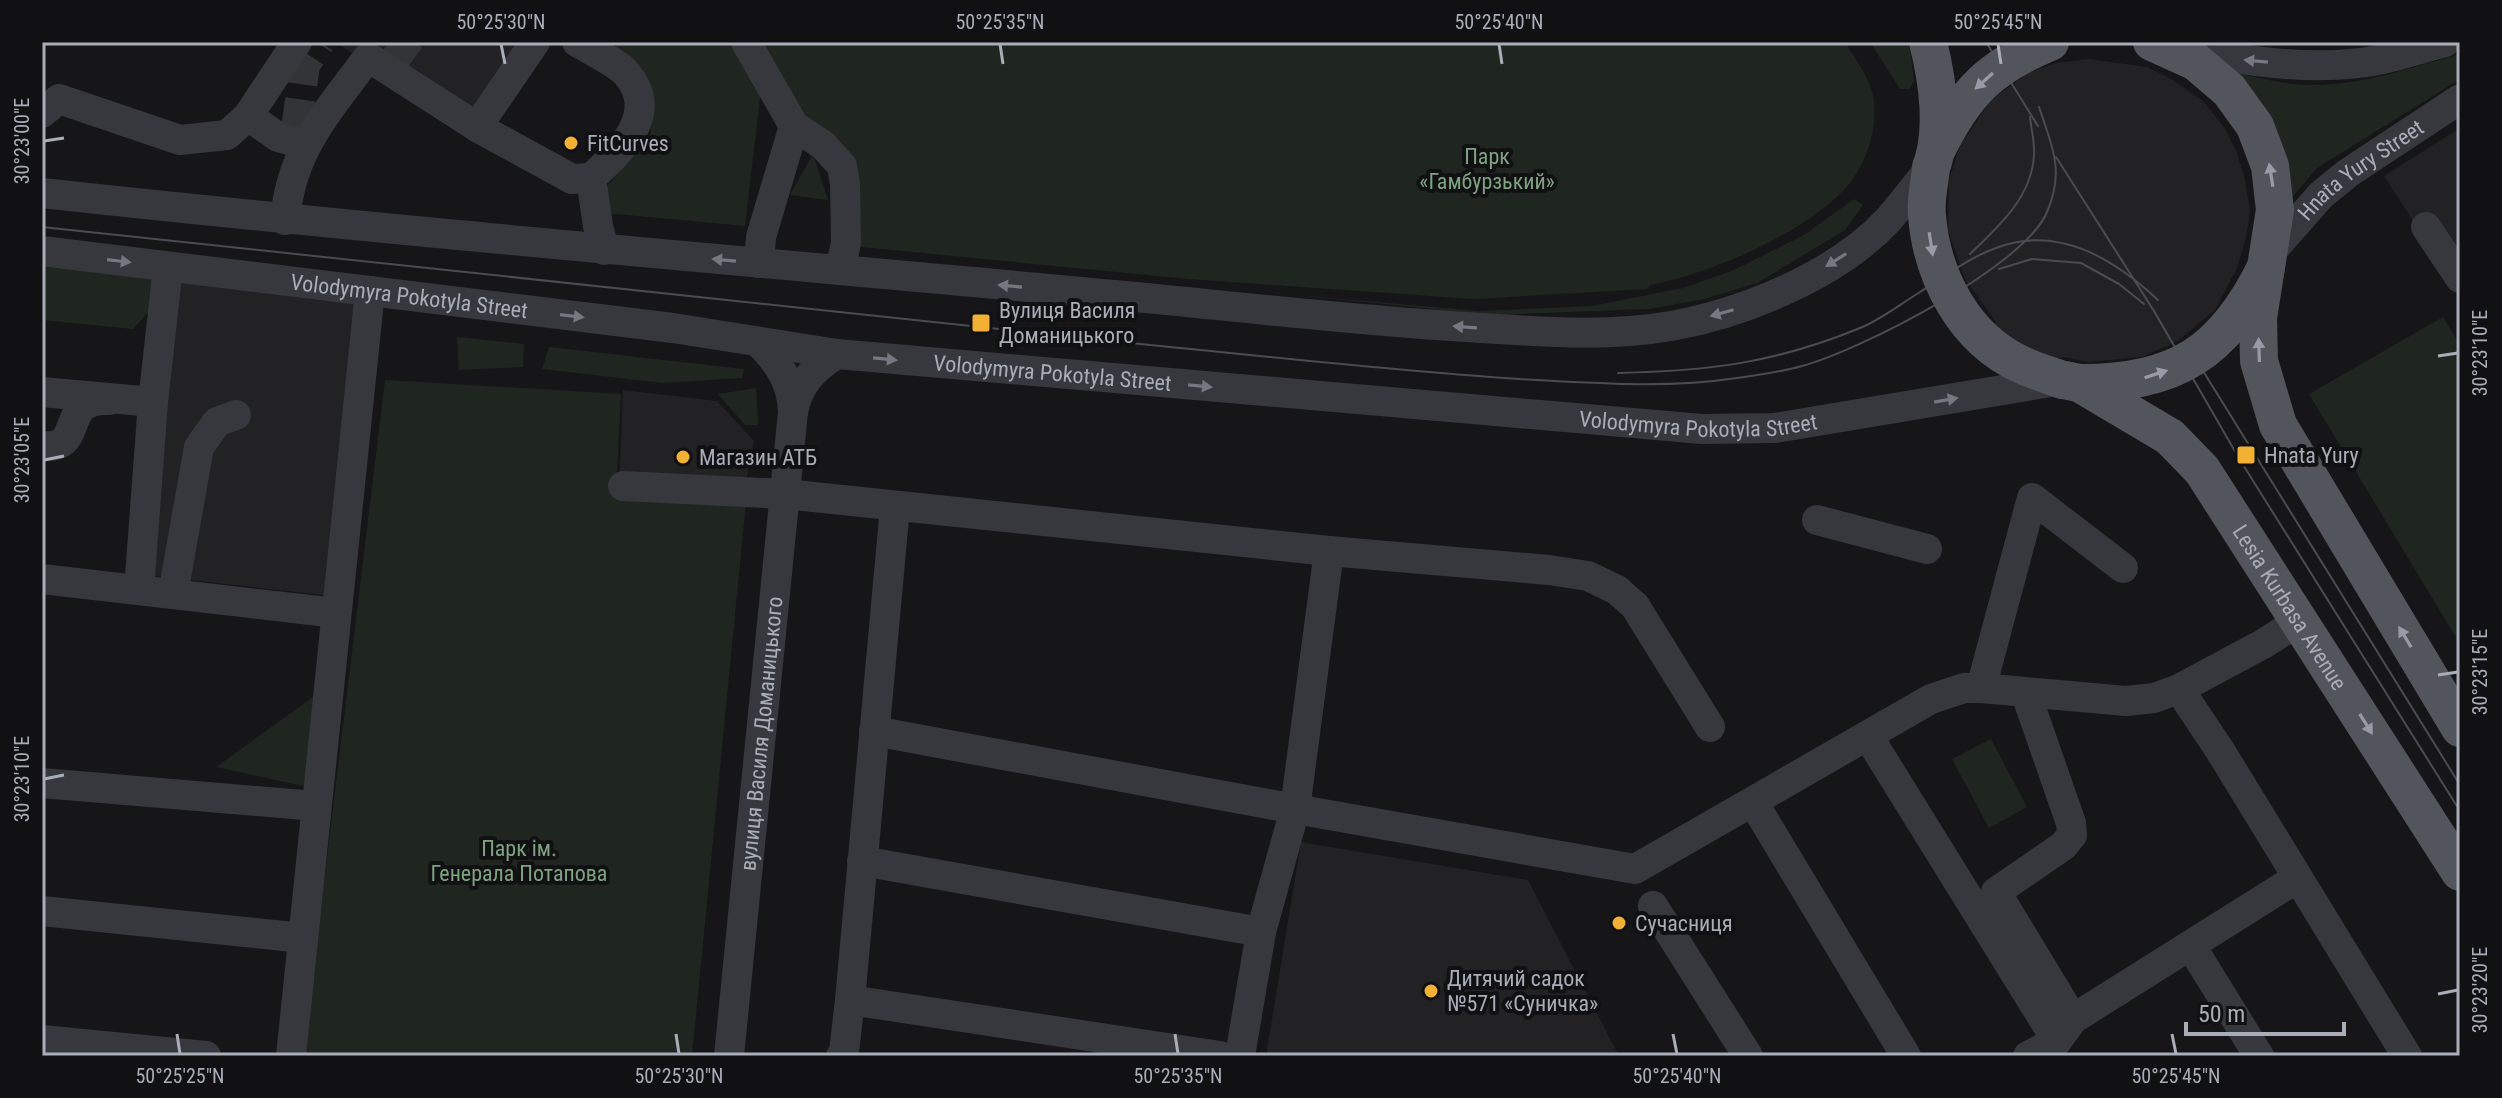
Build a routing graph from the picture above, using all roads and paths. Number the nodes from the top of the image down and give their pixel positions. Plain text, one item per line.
1 (297, 42) edge
2 (535, 42) edge
3 (577, 42) edge
4 (746, 42) edge
5 (1928, 42) edge
6 (2050, 42) edge
7 (2445, 42) edge
8 (2154, 43) edge
9 (357, 50) edge
10 (48, 98) edge
11 (2460, 99) edge
12 (248, 116) junction
13 (794, 126) junction
14 (477, 127) junction
15 (298, 138) junction
16 (1934, 158) junction
17 (591, 178) junction
18 (42, 193) edge
19 (285, 220) junction
20 (2426, 227) dead end
21 (604, 250) junction
22 (42, 251) edge
23 (2268, 260) junction
24 (759, 263) junction
25 (168, 267) junction
26 (840, 270) junction
27 (2460, 278) edge
28 (370, 291) junction
29 (758, 342) junction
30 (837, 354) junction
31 (2070, 382) junction
32 (45, 392) edge
33 (115, 398) junction
34 (153, 402) junction
35 (793, 412) junction
36 (236, 415) dead end
37 (75, 418) junction
38 (42, 446) edge
39 (623, 486) dead end
40 (785, 494) junction
41 (895, 507) junction
42 (1817, 520) dead end
43 (1927, 549) dead end
44 (1329, 551) junction
45 (2123, 568) dead end
46 (42, 579) edge
47 (139, 590) junction
48 (173, 594) junction
49 (336, 613) junction
50 (2301, 620) junction
51 (1981, 688) junction
52 (2179, 689) junction
53 (2026, 694) junction
54 (1710, 727) dead end
55 (2460, 728) edge
56 (874, 731) junction
57 (1868, 736) junction
58 (42, 783) edge
59 (1753, 802) junction
60 (316, 806) junction
61 (1295, 809) junction
62 (862, 861) junction
63 (2460, 872) edge
64 (2297, 878) junction
65 (1653, 906) dead end
66 (42, 911) edge
67 (1261, 932) junction
68 (303, 938) junction
69 (2191, 946) junction
70 (850, 1000) junction
71 (2065, 1030) junction
72 (42, 1040) edge
73 (206, 1056) edge
74 (291, 1056) edge
75 (729, 1056) edge
76 (841, 1056) edge
77 (1220, 1056) edge
78 (1240, 1056) edge
79 (1748, 1056) edge
80 (1906, 1056) edge
81 (2028, 1056) edge
82 (2259, 1056) edge
83 (2407, 1056) edge

1 - 12 street
2 - 14 street
3 - 17 street
4 - 13 street
5 - 16 main road
6 -> 16 main road, bridge
7 -> 8 street
23 -> 8 main road
9 - 14 street
9 - 15 street
10 - 12 street
11 - 23 street, Hnata Yury Street
12 - 15 street
13 - 24 street
13 - 26 street
14 - 17 street
15 - 19 street
16 -> 26 street
16 -> 31 main road, bridge
17 - 21 street
18 - 19 street
19 - 21 street
20 - 27 street
24 -> 21 street
22 -> 25 street, Volodymyra Pokotyla Street
31 -> 23 main road, bridge
55 -> 23 main road
24 - 26 street
25 - 28 street, Volodymyra Pokotyla Street
25 - 34 street
28 -> 29 street, Volodymyra Pokotyla Street
28 - 49 street
29 - 30 street, Volodymyra Pokotyla Street
29 - 35 street, вулиця Василя Доманицького
30 -> 31 street, Volodymyra Pokotyla Street
30 - 35 street, вулиця Василя Доманицького
31 - 50 main road, Lesia Kurbasa Avenue
32 - 33 street
32 - 37 street
33 - 34 street
33 - 37 street
34 - 47 street
35 - 40 street, вулиця Василя Доманицького
36 - 48 street
37 - 38 street
39 - 40 street
40 - 41 street
40 - 75 street, вулиця Василя Доманицького
41 - 44 street
41 - 56 street
42 - 43 street
44 - 54 street
44 - 61 street
45 - 51 street
46 - 47 street
47 - 48 street
48 - 49 street
49 - 60 street
50 - 52 street
50 -> 63 main road, Lesia Kurbasa Avenue
51 - 53 street
51 - 57 street
52 - 53 street
52 - 64 street
53 - 71 street
56 - 61 street
56 - 62 street
57 - 59 street
57 - 71 street
58 - 60 street
59 - 61 street
59 - 80 street
60 - 68 street
61 - 67 street
62 - 67 street
62 - 70 street
64 - 69 street
64 - 83 street
65 - 79 street
66 - 68 street
67 - 78 street
68 - 74 street
69 - 71 street
69 - 82 street
70 - 76 street
70 - 77 street
71 - 81 street
72 - 73 street

